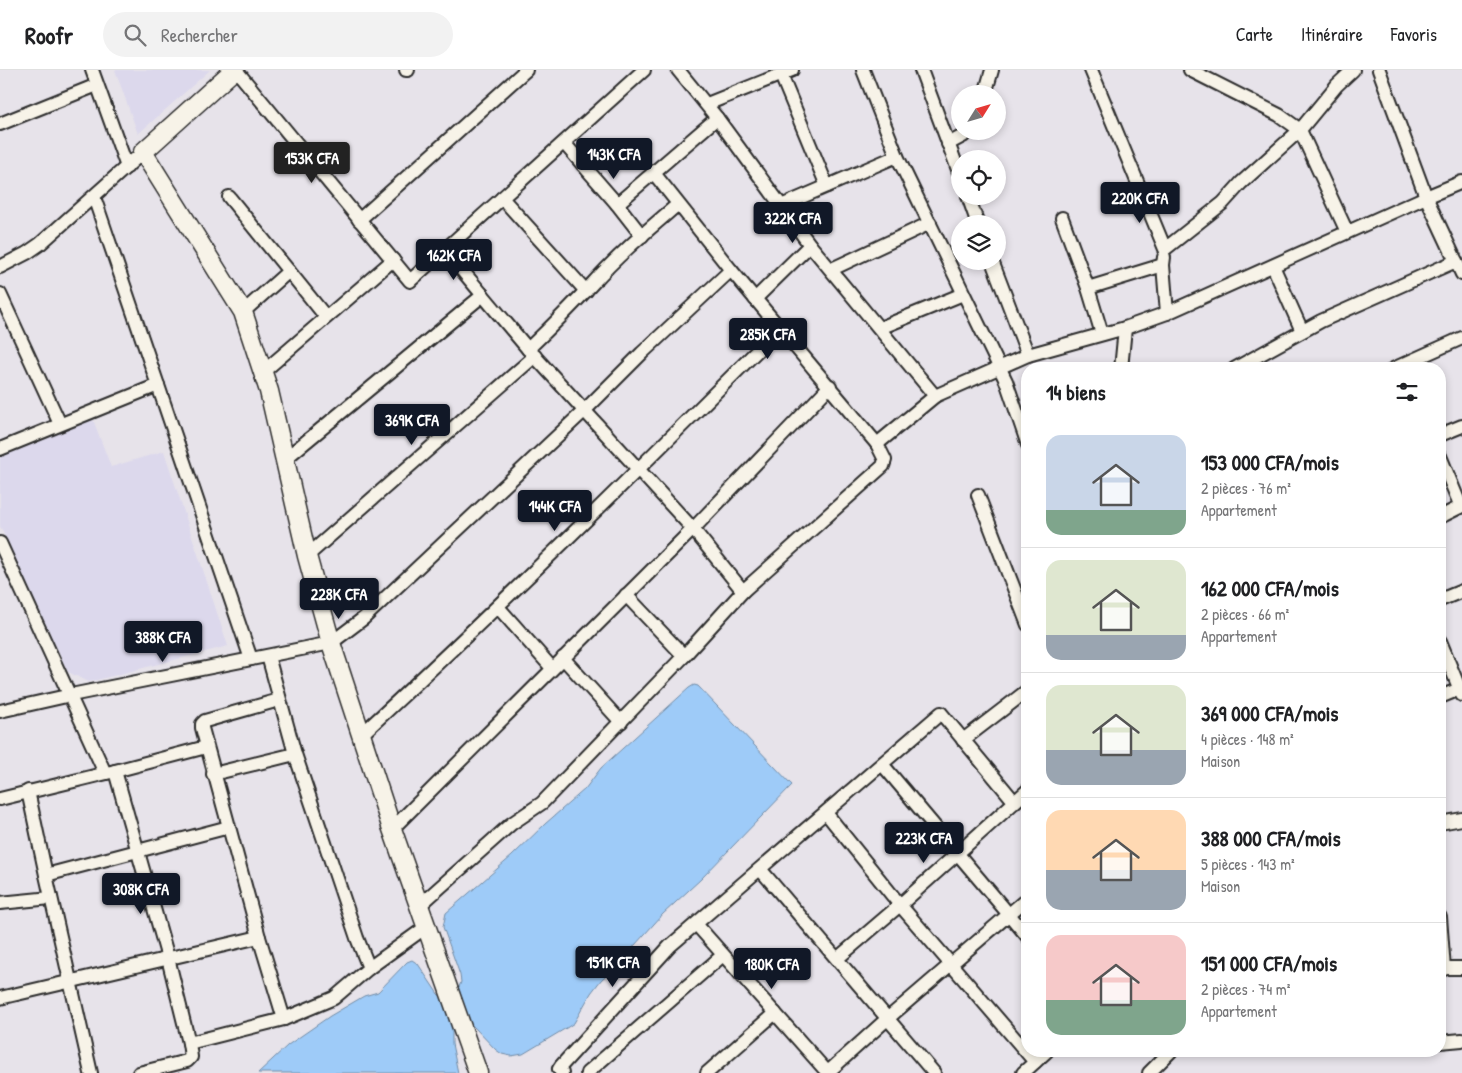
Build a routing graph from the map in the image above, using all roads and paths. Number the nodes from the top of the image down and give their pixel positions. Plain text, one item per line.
1 (92, 70) edge
2 (235, 70) edge
3 (526, 70) edge
4 (644, 70) edge
5 (678, 70) edge
6 (863, 70) edge
7 (920, 70) edge
8 (992, 70) edge
9 (1091, 70) edge
10 (1190, 70) edge
11 (1353, 70) edge
12 (1379, 70) edge
13 (787, 72) edge
14 (97, 85) junction
15 (988, 85) edge
16 (707, 104) junction
17 (717, 118) junction
18 (0, 124) edge
19 (1300, 130) junction
20 (955, 140) edge
21 (564, 143) junction
22 (948, 144) junction
23 (143, 152) junction
24 (951, 152) edge
25 (897, 156) junction
26 (127, 167) junction
27 (653, 172) junction
28 (1462, 182) edge
29 (827, 186) junction
30 (229, 197) dead end
31 (1426, 197) junction
32 (94, 198) junction
33 (502, 198) junction
34 (617, 204) junction
35 (677, 205) junction
36 (781, 206) junction
37 (1062, 218) dead end
38 (359, 220) junction
39 (930, 223) junction
40 (1347, 232) junction
41 (642, 236) junction
42 (810, 245) junction
43 (1165, 249) junction
44 (445, 250) junction
45 (392, 260) junction
46 (1456, 261) junction
47 (1163, 265) junction
48 (0, 266) edge
49 (1273, 266) junction
50 (832, 269) junction
51 (731, 270) junction
52 (995, 270) edge
53 (289, 271) junction
54 (1462, 274) edge
55 (1088, 288) junction
56 (586, 291) junction
57 (0, 294) edge
58 (963, 294) junction
59 (483, 295) junction
60 (755, 299) junction
61 (243, 312) junction
62 (1166, 314) junction
63 (326, 317) junction
64 (780, 328) junction
65 (880, 328) junction
66 (1126, 328) junction
67 (1302, 331) junction
68 (1102, 334) junction
69 (1462, 338) edge
70 (532, 352) junction
71 (1028, 355) junction
72 (1122, 362) edge
73 (1247, 362) edge
74 (1411, 362) edge
75 (1000, 367) junction
76 (263, 372) junction
77 (158, 384) junction
78 (830, 386) junction
79 (935, 396) junction
80 (584, 411) junction
81 (60, 424) junction
82 (1021, 424) edge
83 (1461, 428) edge
84 (1446, 433) edge
85 (878, 444) junction
86 (0, 448) edge
87 (285, 459) junction
88 (1446, 470) edge
89 (638, 471) junction
90 (978, 495) dead end
91 (1461, 506) edge
92 (1446, 514) edge
93 (694, 529) junction
94 (0, 543) edge
95 (307, 556) junction
96 (743, 591) junction
97 (1462, 591) edge
98 (626, 595) junction
99 (1446, 598) edge
100 (498, 607) junction
101 (1021, 607) edge
102 (331, 643) junction
103 (1446, 655) edge
104 (268, 656) junction
105 (684, 656) junction
106 (563, 658) junction
107 (251, 659) junction
108 (552, 668) junction
109 (1461, 691) edge
110 (71, 695) junction
111 (1021, 695) edge
112 (1446, 695) edge
113 (279, 700) junction
114 (0, 711) edge
115 (621, 722) junction
116 (361, 735) junction
117 (963, 740) junction
118 (206, 746) junction
119 (295, 754) junction
120 (882, 764) junction
121 (110, 772) junction
122 (214, 774) junction
123 (28, 791) junction
124 (1021, 796) edge
125 (0, 798) edge
126 (1014, 801) junction
127 (826, 813) junction
128 (1462, 818) edge
129 (1446, 822) edge
130 (229, 827) junction
131 (392, 829) junction
132 (137, 852) junction
133 (957, 854) junction
134 (760, 869) junction
135 (46, 875) junction
136 (51, 898) junction
137 (0, 903) edge
138 (1021, 904) edge
139 (900, 905) junction
140 (419, 906) junction
141 (1008, 915) junction
142 (696, 924) junction
143 (426, 927) junction
144 (1021, 929) edge
145 (259, 936) junction
146 (723, 955) junction
147 (168, 958) junction
148 (838, 958) junction
149 (950, 965) junction
150 (369, 968) junction
151 (1446, 968) edge
152 (1462, 968) edge
153 (70, 981) junction
154 (0, 998) edge
155 (775, 1013) junction
156 (284, 1019) junction
157 (887, 1019) junction
158 (1462, 1040) edge
159 (1446, 1041) edge
160 (189, 1043) junction
161 (1021, 1046) edge
162 (1031, 1057) edge
163 (1040, 1057) edge
164 (1164, 1057) edge
165 (1035, 1062) junction
166 (91, 1073) edge
167 (138, 1073) edge
168 (478, 1073) edge
169 (562, 1073) edge
170 (587, 1073) edge
171 (707, 1073) edge
172 (828, 1073) edge
173 (934, 1073) edge
174 (1023, 1073) edge
175 (1149, 1073) edge

1 - 14 street
2 - 23 street
2 - 38 street
3 - 38 street
4 - 21 street
5 - 16 street
6 - 25 street
7 - 22 street
8 - 15 street
9 - 43 street
10 - 19 street
11 - 19 street
12 - 31 street
13 - 16 street
13 - 29 street
14 - 18 street
14 - 26 street
16 - 17 street
17 - 27 street
17 - 36 street
19 - 40 street
19 - 43 street
20 - 22 street
21 - 33 street
21 - 34 street
22 - 24 street
23 - 26 street
23 - 61 street
25 - 29 street
25 - 39 street
26 - 32 street
27 - 34 street
27 - 35 street
28 - 31 street
29 - 36 street
30 - 53 street
31 - 40 street
31 - 46 street
32 - 48 street
32 - 77 street
33 - 44 street
33 - 56 street
34 - 41 street
35 - 41 street
35 - 51 street
36 - 42 street
37 - 55 street
38 - 45 street
39 - 50 street
39 - 58 street
40 - 49 street
41 - 56 street
42 - 50 street
42 - 60 street
43 - 47 street
44 - 45 street
44 - 59 street
45 - 63 street
46 - 54 street
46 - 67 street
47 - 55 street
47 - 62 street
49 - 62 street
49 - 67 street
50 - 65 street
51 - 60 street
51 - 80 street
52 - 71 street
53 - 61 street
53 - 63 street
55 - 68 street
56 - 70 street
57 - 81 street
58 - 65 street
58 - 75 street
59 - 70 street
59 - 87 street
60 - 64 street
61 - 76 street
62 - 66 street
63 - 76 street
64 - 78 street
64 - 89 street
65 - 79 street
66 - 68 street
66 - 72 street
67 - 73 street
68 - 71 street
69 - 74 street
70 - 80 street
70 - 95 street
71 - 75 street
75 - 79 street
75 - 82 street
76 - 87 street
77 - 81 street
77 - 107 street
78 - 85 street
78 - 93 street
79 - 85 street
80 - 89 street
80 - 102 street
81 - 86 street
83 - 84 street
85 - 96 street
87 - 95 street
88 - 91 street
89 - 93 street
89 - 100 street
90 - 101 street
91 - 92 street
93 - 96 street
93 - 98 street
94 - 110 street
95 - 102 street
96 - 105 street
97 - 99 street
98 - 105 street
98 - 106 street
100 - 108 street
100 - 116 street
102 - 104 street
102 - 116 street
103 - 109 street
104 - 107 street
104 - 113 street
105 - 115 street
106 - 108 street
106 - 115 street
107 - 110 street
108 - 131 street
109 - 112 street
110 - 114 street
110 - 121 street
111 - 117 street
113 - 118 street
113 - 119 street
115 - 140 street
116 - 131 street
117 - 120 street
117 - 126 street
118 - 121 street
118 - 122 street
119 - 122 street
119 - 150 street
120 - 127 street
120 - 133 street
121 - 123 street
121 - 132 street
122 - 130 street
123 - 125 street
123 - 135 street
124 - 126 street
126 - 133 street
127 - 134 street
127 - 139 street
128 - 129 street
130 - 132 street
130 - 145 street
131 - 140 street
132 - 135 street
132 - 147 street
133 - 139 street
133 - 141 street
134 - 142 street
134 - 148 street
135 - 136 street
136 - 137 street
136 - 153 street
138 - 141 street
139 - 148 street
139 - 149 street
140 - 143 street
141 - 144 street
141 - 149 street
142 - 146 street
142 - 169 street
143 - 150 street
143 - 168 street
145 - 147 street
145 - 156 street
146 - 155 street
146 - 170 street
147 - 153 street
147 - 160 street
148 - 157 street
149 - 157 street
149 - 161 street
150 - 156 street
151 - 152 street
153 - 154 street
153 - 166 street
155 - 171 street
155 - 172 street
156 - 160 street
157 - 172 street
157 - 173 street
158 - 159 street
160 - 167 street
162 - 165 street
163 - 165 street
164 - 175 street
165 - 174 street

